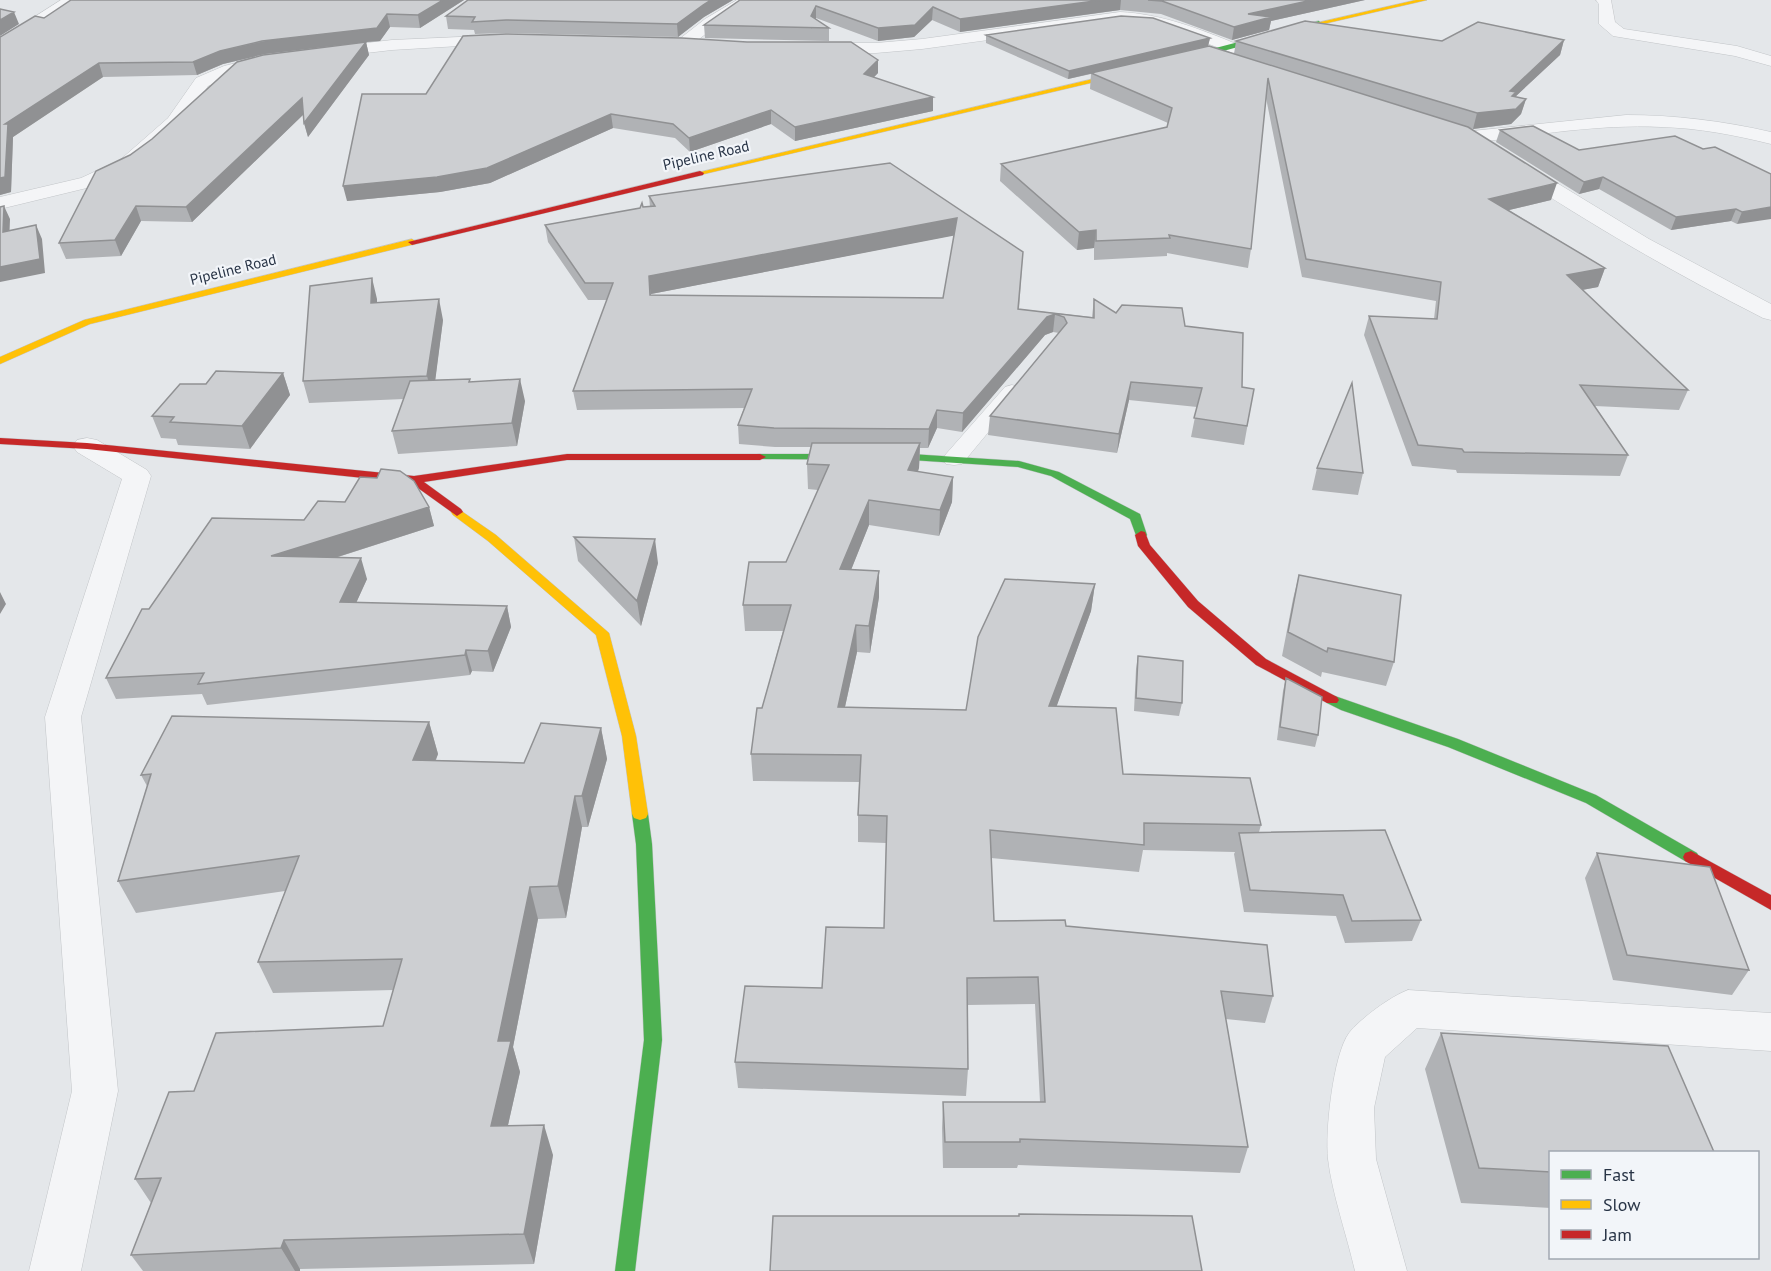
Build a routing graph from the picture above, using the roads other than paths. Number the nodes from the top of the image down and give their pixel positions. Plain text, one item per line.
1 (71, 0) edge
2 (748, 0) edge
3 (1425, 0) edge
4 (1603, 0) edge
5 (440, 25) dead end
6 (519, 40) edge
7 (411, 44) junction
8 (705, 45) edge
9 (0, 46) edge
10 (794, 48) edge
11 (312, 54) edge
12 (1207, 54) joint
13 (1236, 56) junction
14 (289, 58) edge
15 (1771, 61) edge
16 (1450, 130) edge
17 (1472, 136) junction
18 (1771, 138) edge
19 (0, 203) edge
20 (1771, 313) edge
21 (0, 361) edge
22 (1023, 377) edge
23 (0, 441) edge
24 (87, 446) junction
25 (954, 459) junction
26 (414, 480) junction
27 (1771, 903) edge
28 (1771, 1032) edge
29 (56, 1271) edge
30 (625, 1271) edge
31 (1381, 1271) edge

1 - 9 street
2 - 8 street
3 - 13 street
4 - 15 street
5 - 7 street
6 - 7 street
7 - 11 street
10 - 13 street
12 - 13 street
12 - 21 street, Pipeline Road
14 - 19 street
16 - 17 street
17 - 18 street
17 - 20 street
22 - 25 lane
23 - 24 street
24 - 26 street
24 - 29 street
25 - 26 street
25 - 27 street
26 - 30 street
28 - 31 street

